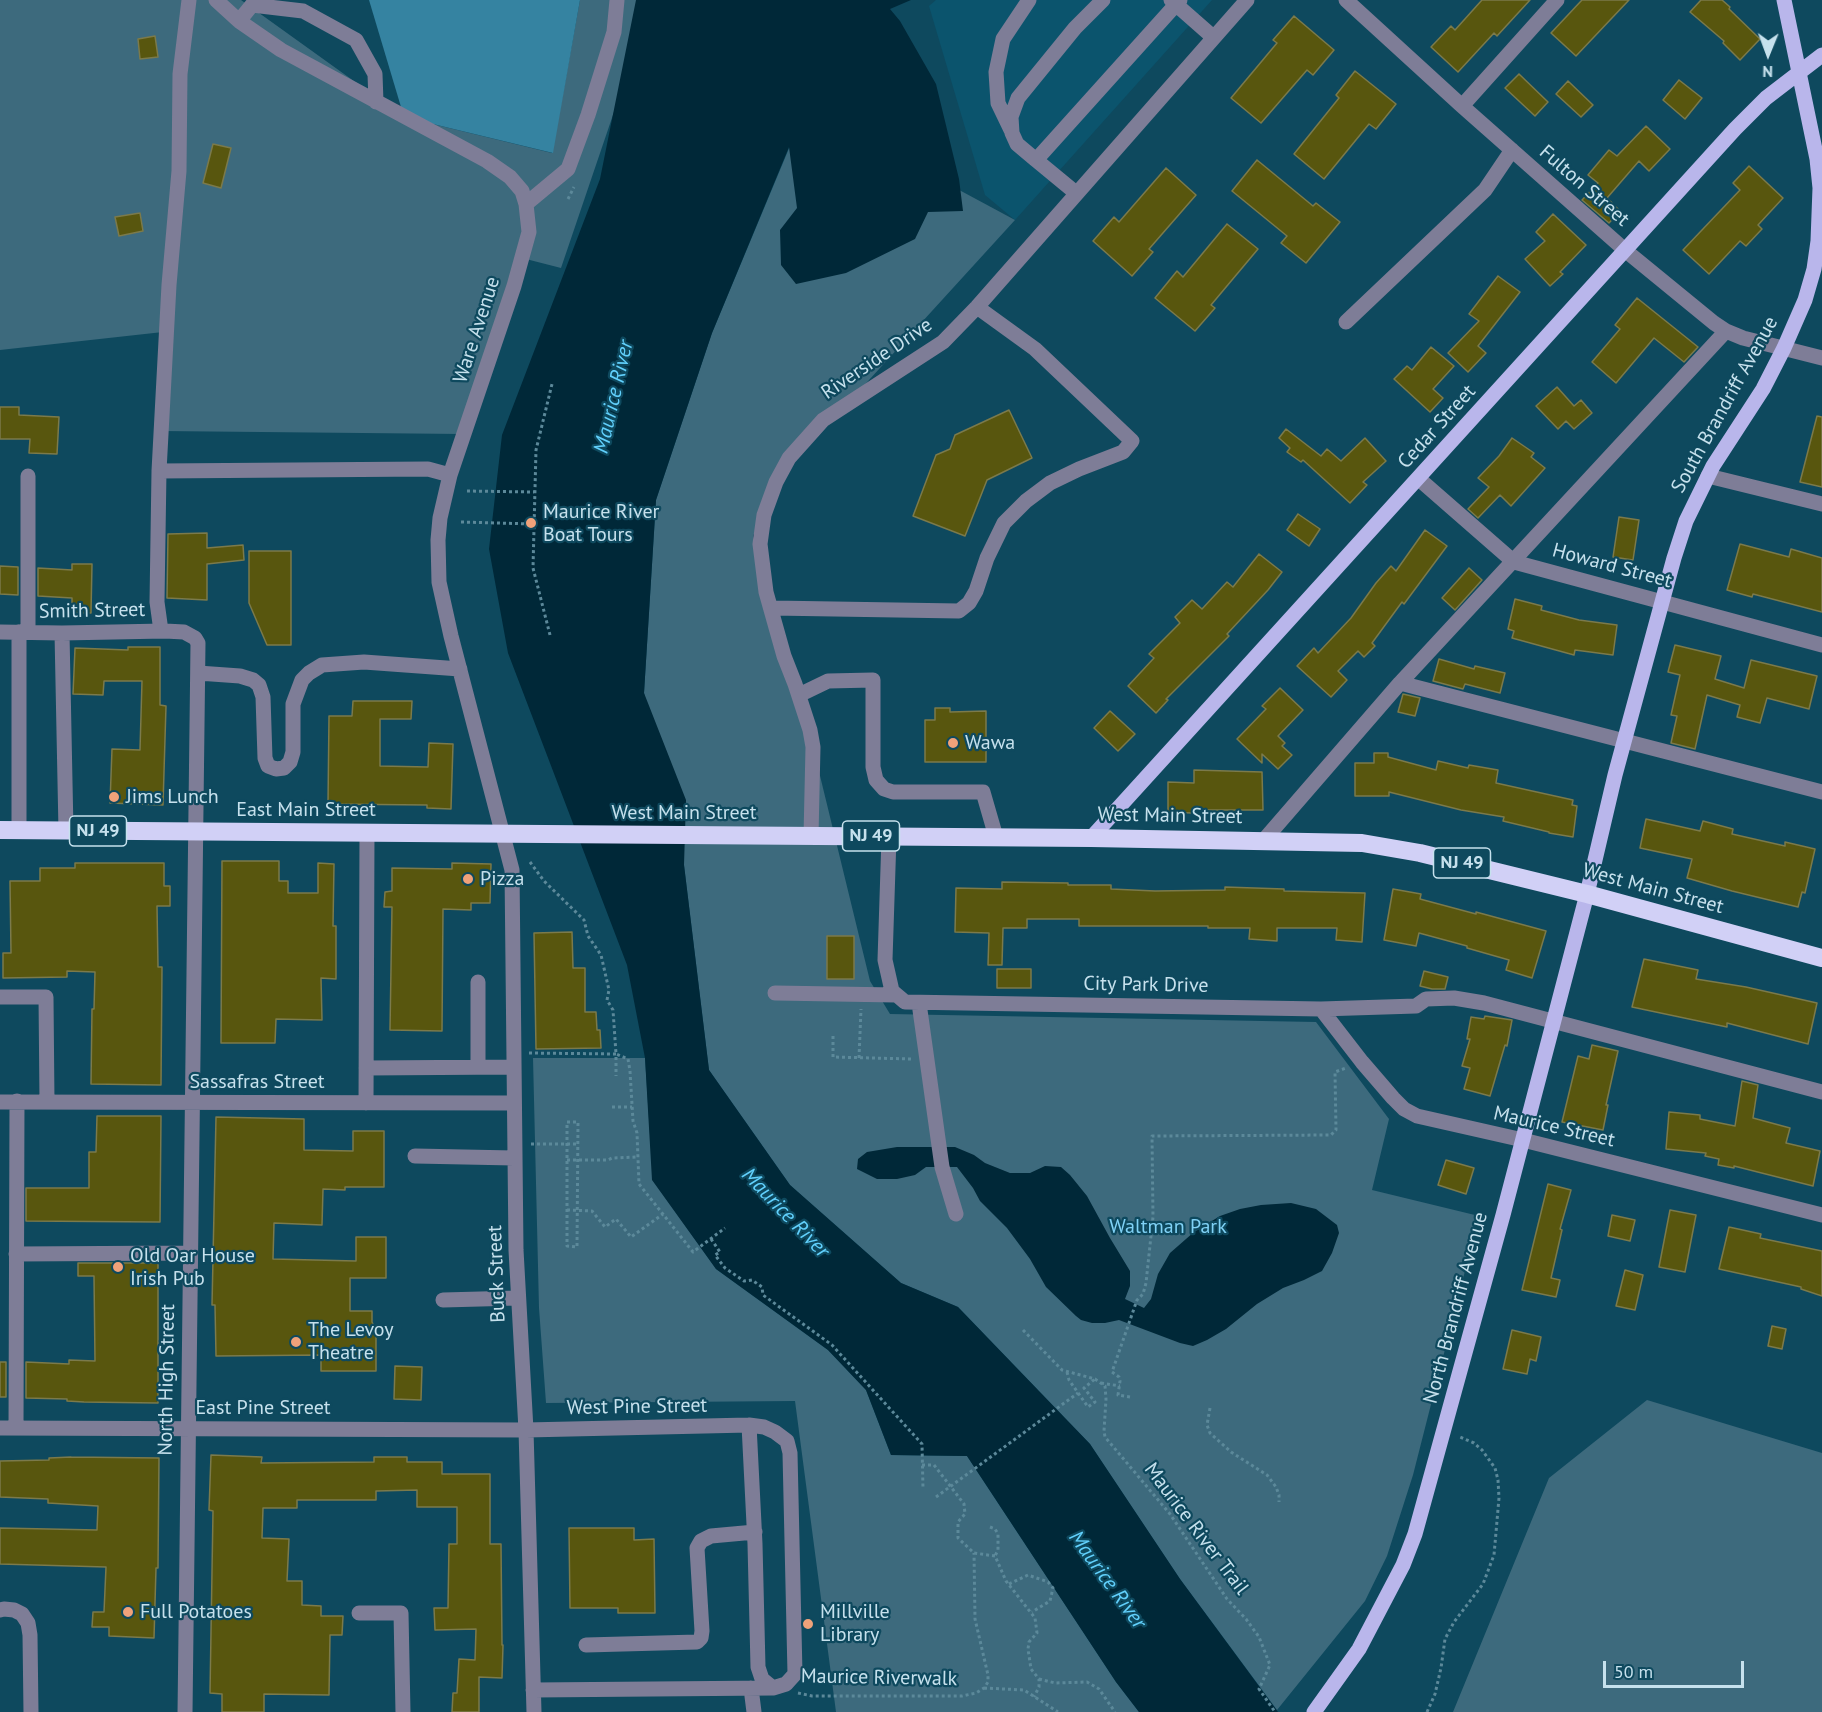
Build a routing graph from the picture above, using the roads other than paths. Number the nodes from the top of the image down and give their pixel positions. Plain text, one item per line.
1 (189, 0) edge
2 (216, 0) edge
3 (617, 0) edge
4 (1029, 0) edge
5 (1103, 0) edge
6 (1247, 0) edge
7 (1346, 0) edge
8 (1557, 0) edge
9 (1784, 0) edge
10 (1175, 1) edge
11 (239, 21) junction
12 (1213, 37) junction
13 (1822, 55) edge
14 (1800, 72) junction
15 (376, 102) junction
16 (1462, 106) junction
17 (1012, 133) junction
18 (1512, 150) junction
19 (1036, 160) junction
20 (1076, 193) junction
21 (526, 204) junction
22 (1820, 211) edge
23 (1626, 251) junction
24 (977, 307) junction
25 (1346, 322) dead end
26 (1726, 331) junction
27 (1784, 348) junction
28 (1822, 358) edge
29 (159, 471) junction
30 (450, 475) junction
31 (28, 476) dead end
32 (1708, 476) junction
33 (1419, 479) junction
34 (1822, 504) edge
35 (1514, 562) junction
36 (1662, 601) junction
37 (772, 609) junction
38 (161, 631) junction
39 (0, 632) edge
40 (24, 632) junction
41 (184, 632) joint
42 (62, 633) junction
43 (1822, 645) edge
44 (460, 669) junction
45 (198, 673) junction
46 (1400, 683) junction
47 (799, 695) junction
48 (1625, 740) junction
49 (1822, 792) edge
50 (0, 830) edge
51 (19, 830) junction
52 (66, 831) junction
53 (195, 832) junction
54 (367, 833) junction
55 (503, 834) junction
56 (811, 836) junction
57 (889, 837) junction
58 (996, 837) junction
59 (1091, 838) junction
60 (1263, 840) junction
61 (1587, 894) junction
62 (1822, 958) edge
63 (478, 982) dead end
64 (775, 993) dead end
65 (896, 995) junction
66 (0, 997) edge
67 (920, 1003) junction
68 (1321, 1009) junction
69 (1554, 1022) junction
70 (478, 1067) junction
71 (513, 1067) junction
72 (366, 1068) junction
73 (1822, 1092) edge
74 (17, 1101) junction
75 (0, 1102) edge
76 (47, 1102) junction
77 (191, 1103) junction
78 (366, 1103) junction
79 (513, 1103) junction
80 (1523, 1140) junction
81 (415, 1156) dead end
82 (514, 1158) junction
83 (956, 1214) dead end
84 (1822, 1215) edge
85 (190, 1252) junction
86 (16, 1254) junction
87 (0, 1291) edge
88 (16, 1291) junction
89 (518, 1298) junction
90 (443, 1300) dead end
91 (749, 1425) junction
92 (0, 1428) edge
93 (16, 1428) junction
94 (188, 1429) junction
95 (526, 1430) junction
96 (755, 1532) junction
97 (0, 1610) edge
98 (359, 1613) dead end
99 (586, 1645) dead end
100 (751, 1688) junction
101 (773, 1688) junction
102 (533, 1690) junction
103 (31, 1712) edge
104 (185, 1712) edge
105 (403, 1712) edge
106 (534, 1712) edge
107 (754, 1712) edge
108 (1314, 1712) edge

1 - 29 street
2 - 11 street, Ware Avenue
3 - 21 street
4 - 17 street
5 - 17 street
6 - 12 street, Riverside Drive
7 - 16 street, Fulton Street
8 - 16 street
9 - 14 main road, South Brandriff Avenue
10 - 12 street
10 - 19 street
11 - 15 street, Ware Avenue
11 - 15 street
12 - 20 street, Riverside Drive
13 - 14 main road, Cedar Street
14 - 22 main road, South Brandriff Avenue
14 - 23 main road, Cedar Street
15 - 21 street, Ware Avenue
16 - 18 street, Fulton Street
17 - 19 street
18 - 23 street, Fulton Street
18 - 25 street
19 - 20 street
20 - 24 street, Riverside Drive
21 - 30 street, Ware Avenue
22 - 27 main road, South Brandriff Avenue
23 - 26 street, Fulton Street
23 - 33 main road, Cedar Street
24 - 37 street, Riverside Drive
24 - 37 street
26 - 27 street, Fulton Street
26 - 35 street
27 - 28 street, Fulton Street
27 - 32 main road, South Brandriff Avenue
29 - 30 street
29 - 38 street
30 - 44 street, Ware Avenue
31 - 40 street
32 - 34 street
32 - 36 main road, South Brandriff Avenue
33 - 35 street, Howard Street
33 - 59 main road, Cedar Street
35 - 36 street, Howard Street
35 - 46 street
36 - 43 street, Howard Street
36 - 48 main road, South Brandriff Avenue
37 - 47 street, Riverside Drive
38 - 41 street, Smith Street
38 - 42 street, Smith Street
39 - 40 street, Smith Street
40 - 42 street, Smith Street
40 - 51 street
41 - 45 street, North High Street
42 - 52 street
44 - 45 street
44 - 55 street, Ware Avenue
45 - 53 street, North High Street
46 - 48 street
46 - 60 street
47 - 56 street, Riverside Drive
47 - 58 street
48 - 49 street
48 - 61 main road, South Brandriff Avenue
50 - 51 highway, East Main Street / NJ 49
51 - 52 highway, East Main Street / NJ 49
52 - 53 highway, East Main Street / NJ 49
53 - 54 highway, East Main Street / NJ 49
53 - 77 street, North High Street
54 - 55 highway, East Main Street / NJ 49
54 - 72 street
55 - 56 highway, West Main Street / NJ 49
55 - 71 street, Buck Street
56 - 57 highway, West Main Street / NJ 49
57 - 58 highway, West Main Street / NJ 49
57 - 65 street
58 - 59 highway, West Main Street / NJ 49
59 - 60 highway, West Main Street / NJ 49
60 - 61 highway, West Main Street / NJ 49
61 - 62 highway, West Main Street / NJ 49
61 - 69 main road, North Brandriff Avenue
63 - 70 street
64 - 65 street, City Park Drive
65 - 67 street, City Park Drive
66 - 76 street
67 - 68 street, City Park Drive
67 - 83 street
68 - 69 street, City Park Drive
68 - 80 street, Maurice Street
69 - 73 street
69 - 80 main road, North Brandriff Avenue
70 - 71 street
70 - 72 street
71 - 79 street, Buck Street
72 - 78 street
74 - 75 street, Sassafras Street
74 - 76 street, Sassafras Street
74 - 86 street
76 - 77 street, Sassafras Street
77 - 78 street, Sassafras Street
77 - 85 street, North High Street
78 - 79 street, Sassafras Street
79 - 82 street, Buck Street
80 - 84 street, Maurice Street
80 - 108 main road, North Brandriff Avenue
81 - 82 street
82 - 89 street, Buck Street
85 - 86 street
85 - 94 street, North High Street
86 - 88 street
87 - 88 street
88 - 93 street
89 - 90 street
89 - 95 street, Buck Street
91 - 95 street, West Pine Street
91 - 96 street
91 - 101 street, West Pine Street
92 - 93 street, East Pine Street
93 - 94 street, East Pine Street
94 - 95 street, East Pine Street
94 - 104 street, North High Street
95 - 102 street, Buck Street
96 - 99 street
96 - 101 street
97 - 103 street
98 - 105 street
100 - 101 street
100 - 102 street
100 - 107 street
102 - 106 street, Buck Street

